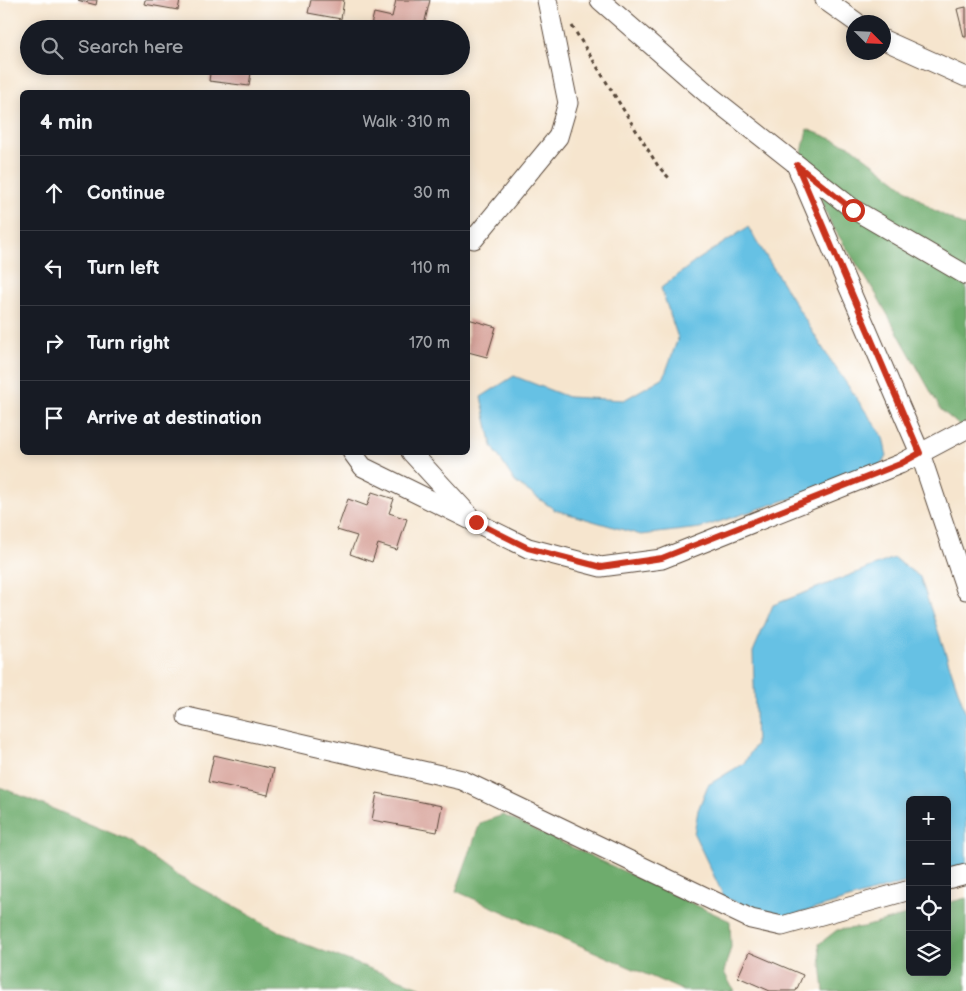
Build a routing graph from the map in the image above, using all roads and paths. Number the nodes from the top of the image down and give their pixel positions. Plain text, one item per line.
1 (547, 0) edge
2 (600, 0) edge
3 (825, 0) edge
4 (846, 16) edge
5 (570, 22) dead end
6 (891, 43) edge
7 (966, 77) edge
8 (797, 165) junction
9 (669, 178) dead end
10 (470, 237) edge
11 (966, 275) edge
12 (966, 429) edge
13 (920, 453) junction
14 (354, 455) edge
15 (414, 455) edge
16 (476, 522) junction
17 (966, 590) edge
18 (187, 717) dead end
19 (966, 874) edge
20 (951, 878) edge
21 (906, 891) edge

1 - 10 street
2 - 8 street
3 - 4 street
5 - 9 path
6 - 7 street
8 - 11 street
8 - 13 street
12 - 13 street
13 - 16 street
13 - 17 street
14 - 16 street
15 - 16 street
18 - 21 street
19 - 20 street

